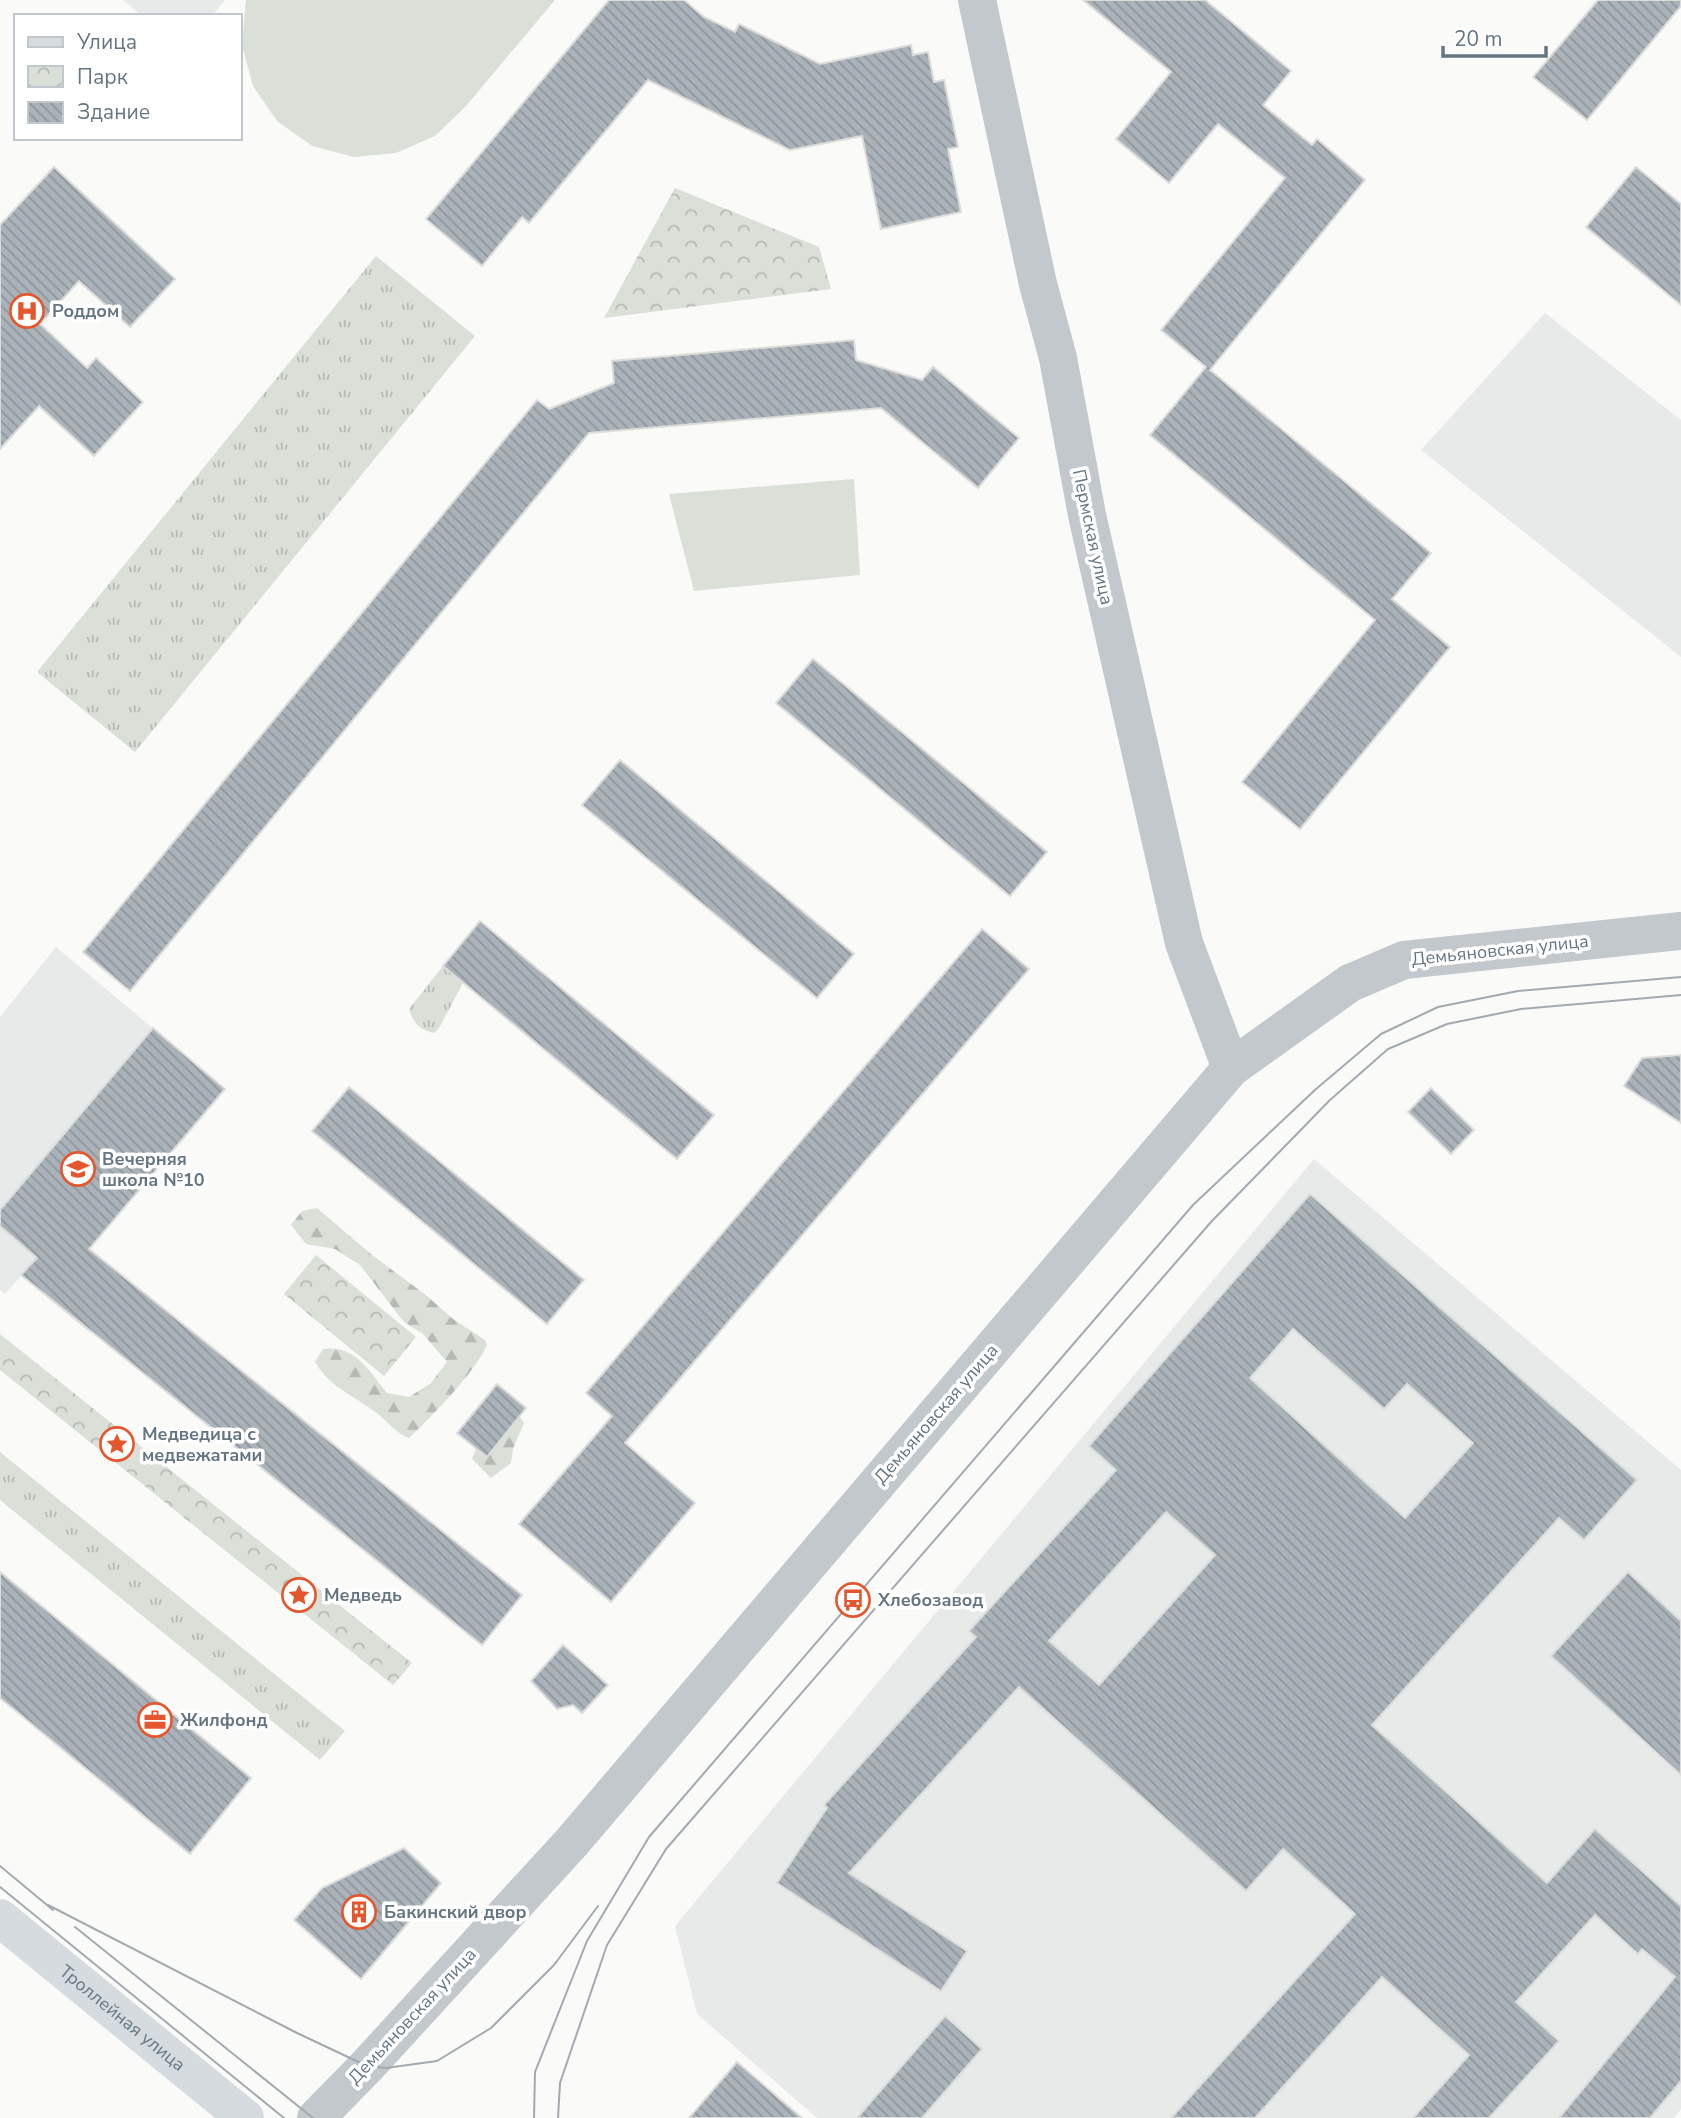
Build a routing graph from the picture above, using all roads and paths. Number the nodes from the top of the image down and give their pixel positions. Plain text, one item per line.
1 (977, 0) edge
2 (1681, 931) edge
3 (1231, 1068) junction
4 (0, 1918) edge
5 (244, 2118) edge
6 (316, 2118) edge

1 - 3 street, Пермская улица
2 - 3 street, Демьяновская улица
3 - 6 street, Демьяновская улица
4 - 5 main road, Троллейная улица

